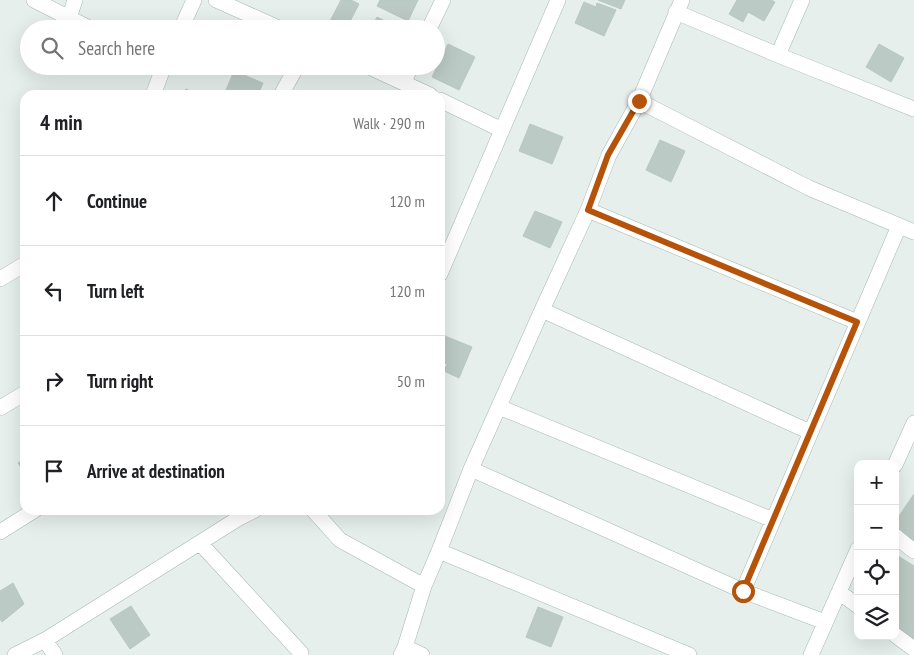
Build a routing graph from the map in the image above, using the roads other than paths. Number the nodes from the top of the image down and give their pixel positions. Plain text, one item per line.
1 (34, 0) edge
2 (75, 0) edge
3 (194, 0) edge
4 (216, 0) edge
5 (443, 0) edge
6 (558, 0) edge
7 (802, 0) edge
8 (679, 6) edge
9 (69, 18) junction
10 (73, 20) edge
11 (185, 20) edge
12 (261, 20) edge
13 (433, 20) edge
14 (778, 55) junction
15 (161, 75) edge
16 (291, 75) edge
17 (388, 75) edge
18 (407, 75) edge
19 (404, 82) junction
20 (155, 90) edge
21 (284, 90) edge
22 (420, 90) edge
23 (639, 101) junction
24 (445, 102) edge
25 (914, 109) edge
26 (502, 130) junction
27 (588, 210) junction
28 (899, 226) junction
29 (914, 232) edge
30 (445, 262) edge
31 (20, 267) edge
32 (0, 279) edge
33 (542, 310) junction
34 (857, 322) junction
35 (20, 395) edge
36 (499, 407) junction
37 (0, 408) edge
38 (914, 423) edge
39 (810, 432) junction
40 (909, 450) edge
41 (899, 461) edge
42 (471, 469) junction
43 (27, 515) edge
44 (236, 515) edge
45 (318, 515) edge
46 (773, 520) junction
47 (0, 532) edge
48 (899, 539) edge
49 (200, 543) junction
50 (858, 550) edge
51 (914, 550) edge
52 (439, 551) junction
53 (424, 586) junction
54 (743, 591) junction
55 (839, 592) junction
56 (854, 603) edge
57 (825, 622) junction
58 (899, 638) edge
59 (45, 640) junction
60 (914, 649) edge
61 (403, 651) edge
62 (301, 653) dead end
63 (15, 655) edge
64 (55, 655) edge
65 (422, 655) edge
66 (690, 655) edge
67 (811, 655) edge

1 - 9 street
2 - 9 street
3 - 11 street
4 - 12 street
5 - 13 street
6 - 26 street
7 - 14 street
8 - 14 street
8 - 23 street
9 - 10 street
14 - 25 street
15 - 20 street
16 - 21 street
17 - 19 street
18 - 19 street
19 - 22 street
23 - 27 street
23 - 28 street
24 - 26 street
26 - 30 street
27 - 33 street
27 - 34 street
28 - 29 street
28 - 34 street
31 - 32 street
33 - 36 street
33 - 39 street
34 - 39 street
35 - 37 street
36 - 42 street
36 - 46 street
38 - 40 street
39 - 46 street
40 - 41 street
42 - 52 street
42 - 54 street
43 - 47 street
44 - 49 street
45 - 53 street
46 - 54 street
48 - 51 street
49 - 59 street
49 - 62 street
50 - 55 street
52 - 53 street
52 - 66 street
53 - 61 street
54 - 57 street
55 - 56 street
55 - 57 street
57 - 67 street
58 - 60 street
59 - 63 street
59 - 64 street
61 - 65 street

